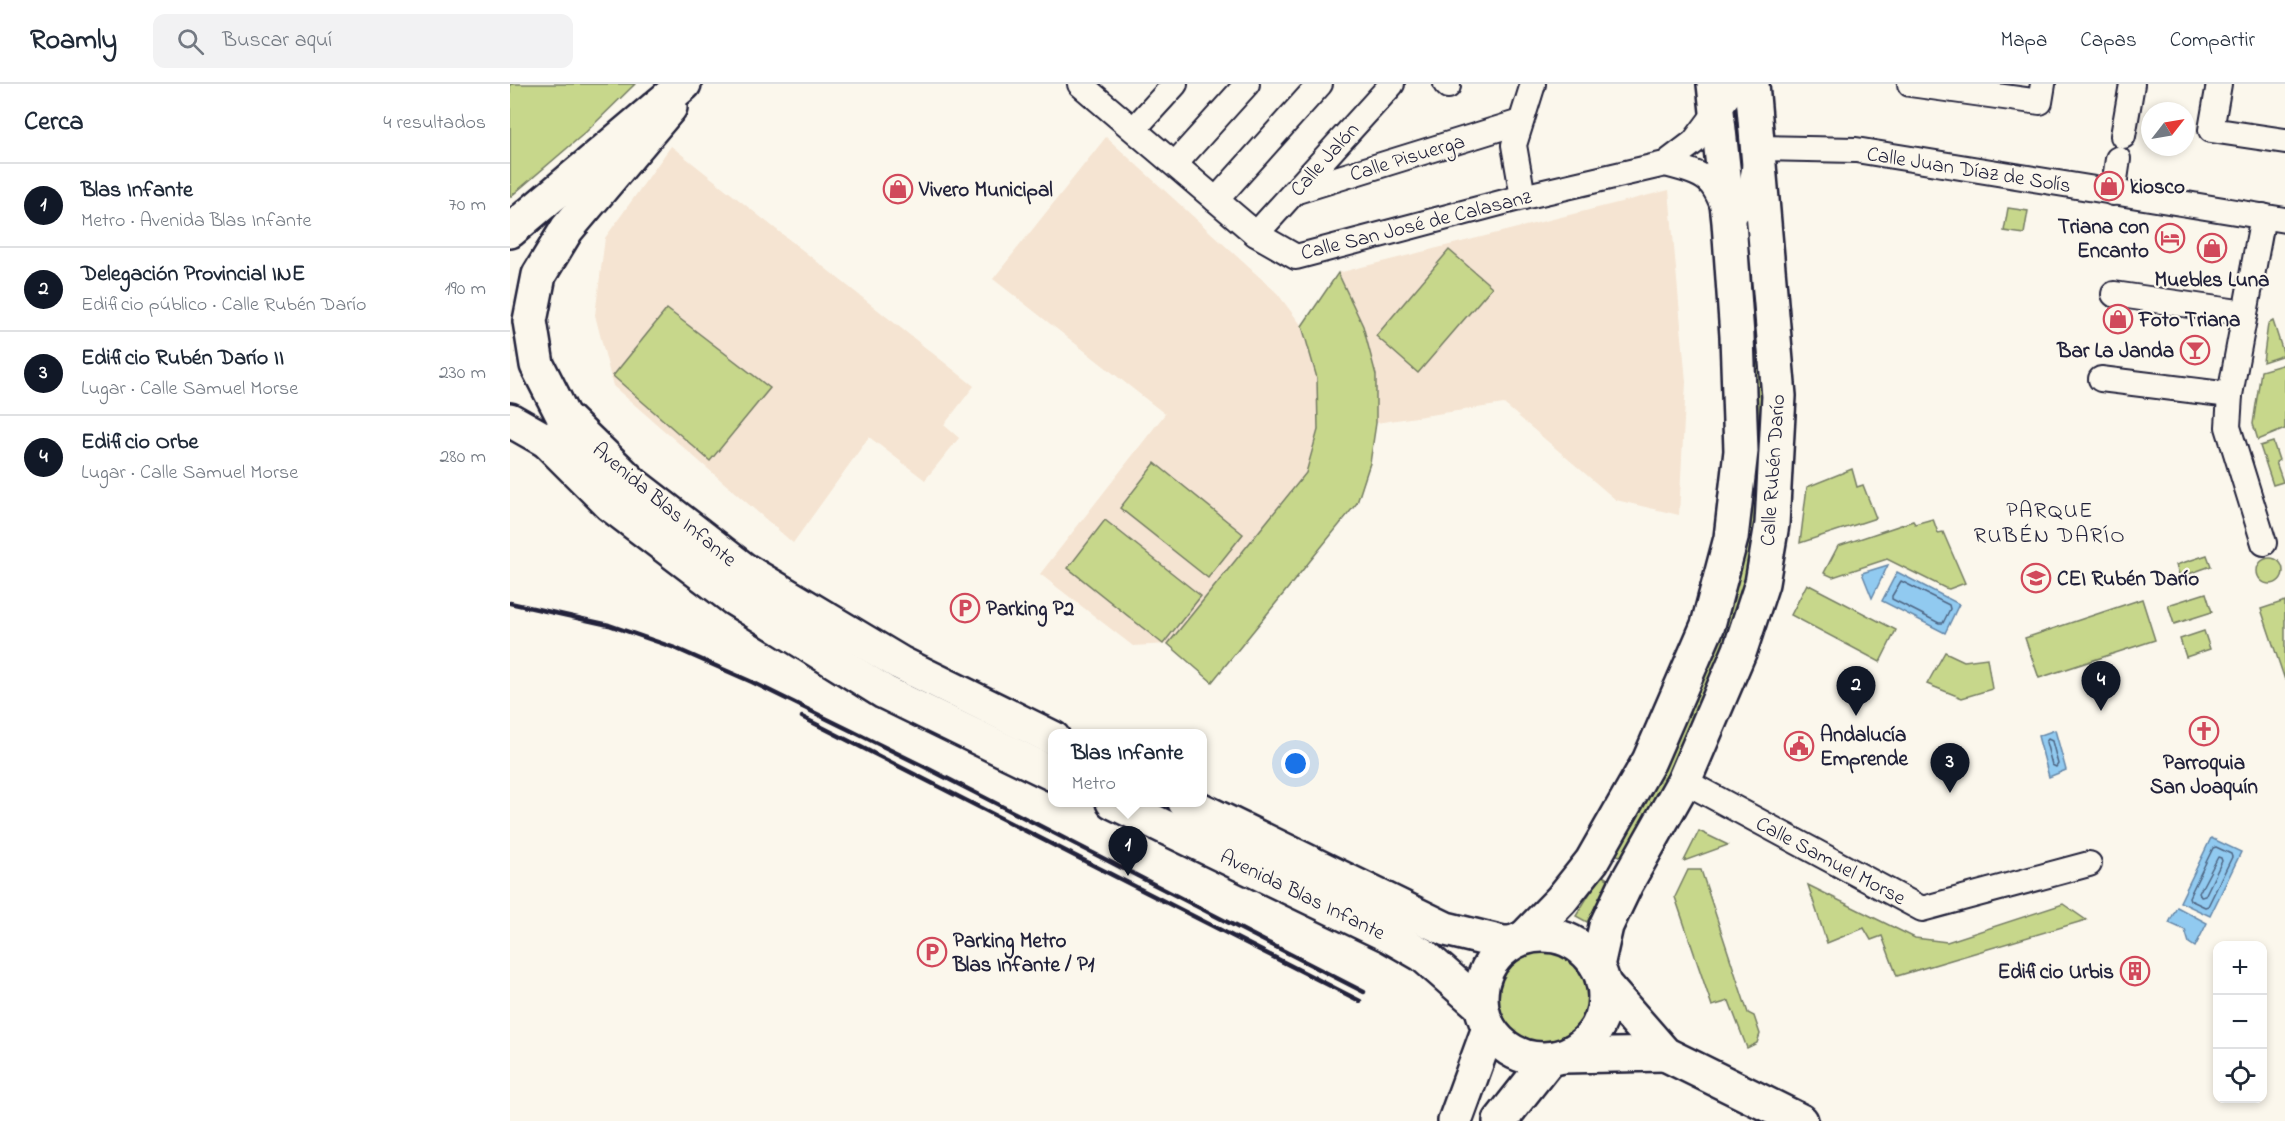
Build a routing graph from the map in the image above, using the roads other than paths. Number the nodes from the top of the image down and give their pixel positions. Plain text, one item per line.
1 (684, 84) edge
2 (690, 84) edge
3 (1175, 84) edge
4 (1247, 84) edge
5 (1320, 84) edge
6 (1392, 84) edge
7 (1533, 84) edge
8 (1737, 84) edge
9 (1752, 84) edge
10 (1910, 84) edge
11 (2132, 84) edge
12 (2219, 84) edge
13 (1954, 87) edge
14 (1093, 88) edge
15 (2042, 93) edge
16 (1716, 97) edge
17 (1520, 122) junction
18 (1134, 129) junction
19 (2285, 141) edge
20 (1758, 148) junction
21 (1175, 164) junction
22 (1665, 164) junction
23 (1294, 192) junction
24 (2114, 193) junction
25 (1522, 197) junction
26 (1216, 200) junction
27 (2274, 218) edge
28 (1729, 222) junction
29 (510, 231) edge
30 (1256, 234) junction
31 (2114, 294) dead end
32 (2245, 313) junction
33 (2101, 379) dead end
34 (2230, 395) junction
35 (510, 420) edge
36 (2264, 543) dead end
37 (1048, 736) edge
38 (1048, 772) edge
39 (1684, 781) junction
40 (1123, 807) edge
41 (1195, 807) edge
42 (2089, 864) dead end
43 (1518, 940) junction
44 (1600, 974) junction
45 (1485, 1017) junction
46 (1665, 1054) junction
47 (1556, 1058) junction
48 (1455, 1121) edge
49 (1500, 1121) edge
50 (1802, 1121) edge

1 - 29 main road
2 - 37 main road, Avenida Blas Infante
3 - 18 street
4 - 21 street
5 - 26 street
6 - 23 street, Calle Jalón
7 - 17 street
8 - 16 street
9 - 20 main road, Calle Rubén Darío
10 - 13 street
11 - 24 street
12 - 19 street
13 - 15 street
14 - 18 street, Calle San José de Calasanz
16 - 22 street
16 - 28 main road, Calle Rubén Darío
17 - 23 street, Calle Pisuerga
17 - 25 street
18 - 21 street, Calle San José de Calasanz
20 - 24 street, Calle Juan Díaz de Solís
20 - 28 street
20 - 39 main road, Calle Rubén Darío
21 - 26 street, Calle San José de Calasanz
22 - 25 street, Calle San José de Calasanz
22 - 28 street
23 - 30 street, Calle Jalón
24 - 27 street, Calle Juan Díaz de Solís
25 - 30 street, Calle San José de Calasanz
26 - 30 street, Calle San José de Calasanz
27 - 32 street
28 - 43 main road, Calle Rubén Darío
31 - 32 street
32 - 34 street
33 - 34 street
34 - 36 street
35 - 38 main road, Avenida Blas Infante
39 - 42 street, Calle Samuel Morse
39 - 44 main road, Calle Rubén Darío
40 - 45 main road, Avenida Blas Infante
41 - 43 main road, Avenida Blas Infante
43 - 44 main road
43 - 45 main road
44 - 46 main road
44 - 47 main road
45 - 47 main road
45 - 48 main road
46 - 47 main road
46 - 50 main road
47 - 49 main road

